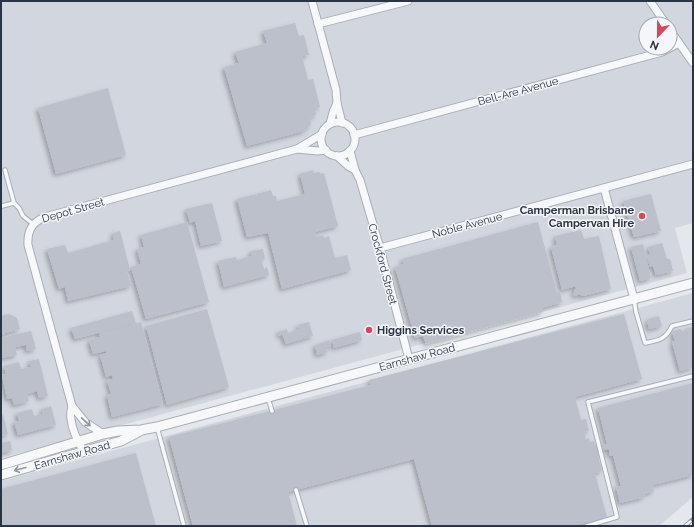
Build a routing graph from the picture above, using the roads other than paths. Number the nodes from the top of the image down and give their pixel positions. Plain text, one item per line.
1 (312, 1) edge
2 (408, 1) edge
3 (650, 1) edge
4 (660, 16) edge
5 (318, 24) junction
6 (679, 43) joint
7 (693, 63) edge
8 (337, 103) junction
9 (342, 123) junction
10 (330, 124) junction
11 (322, 134) junction
12 (354, 135) junction
13 (297, 150) junction
14 (326, 150) junction
15 (350, 151) junction
16 (337, 156) junction
17 (693, 164) edge
18 (5, 170) dead end
19 (355, 170) junction
20 (604, 188) junction
21 (14, 203) junction
22 (2, 206) dead end
23 (33, 224) junction
24 (380, 248) junction
25 (693, 283) edge
26 (634, 299) junction
27 (693, 321) edge
28 (409, 359) junction
29 (693, 376) edge
30 (267, 397) junction
31 (72, 406) junction
32 (272, 410) dead end
33 (157, 427) junction
34 (141, 430) junction
35 (103, 434) junction
36 (78, 442) junction
37 (84, 452) junction
38 (1, 465) edge
39 (1, 475) edge
40 (296, 490) dead end
41 (184, 526) edge
42 (307, 526) edge
43 (587, 526) edge

1 - 5 street
2 - 5 street
3 - 4 street
5 - 8 street
6 - 7 street
6 - 12 street, Bell-Are Avenue
8 - 9 street
8 - 10 street
9 - 10 street
9 - 12 street
10 - 11 street
11 - 13 street, Depot Street
11 - 14 street
12 - 15 street
13 - 14 street, Depot Street
13 - 23 street, Depot Street
14 - 16 street
15 - 16 street
15 - 19 street, Crockford Street
16 - 19 street
17 - 20 street, Noble Avenue
18 - 21 lane
19 - 24 street, Crockford Street
20 - 24 street, Noble Avenue
20 - 26 street
21 - 22 lane
21 - 23 lane
23 - 31 street, Depot Street
24 - 28 street, Crockford Street
25 - 26 street, Earnshaw Road
26 - 27 lane
26 - 28 street, Earnshaw Road
28 - 30 street, Earnshaw Road
29 - 43 lane
30 - 32 lane
30 - 33 street, Earnshaw Road
31 -> 35 street, Depot Street
31 - 36 street, Depot Street
33 - 34 street, Earnshaw Road
33 - 41 lane
34 - 35 street, Earnshaw Road
34 - 37 street, Earnshaw Road
35 - 36 street, Earnshaw Road
36 - 37 street, Depot Street
36 - 38 street, Earnshaw Road
37 -> 39 street, Earnshaw Road
40 - 42 lane

